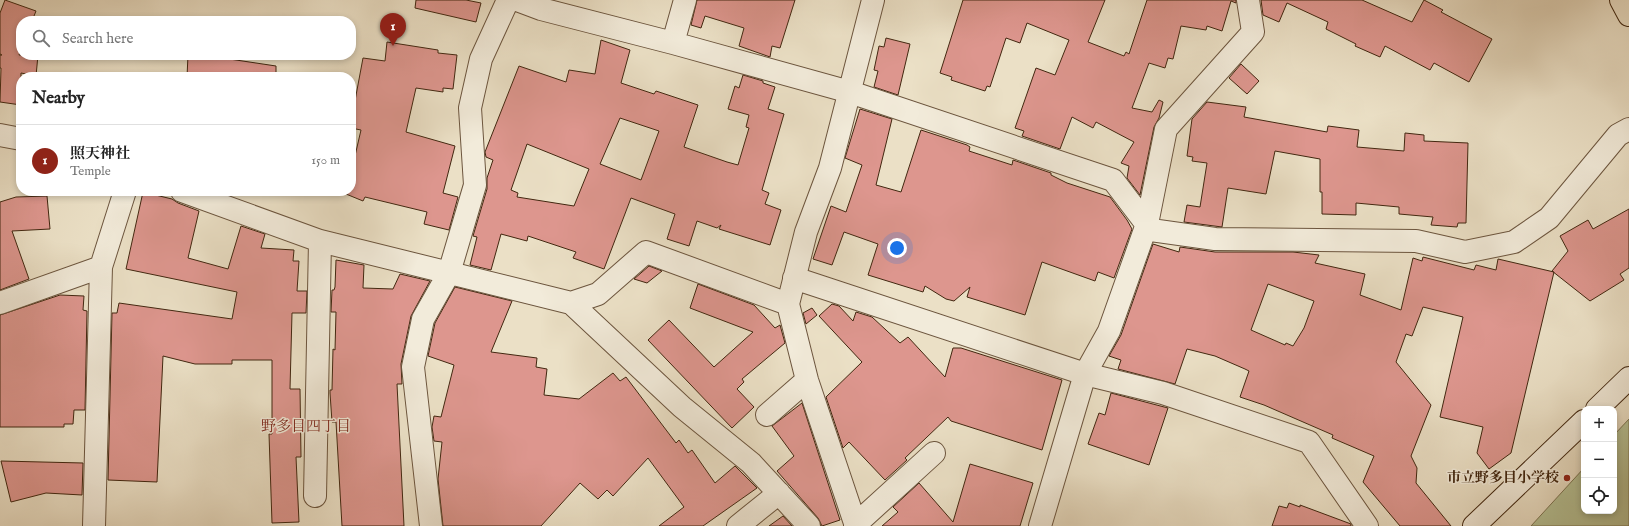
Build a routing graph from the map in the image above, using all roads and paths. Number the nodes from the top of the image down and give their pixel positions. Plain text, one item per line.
1 (508, 0) edge
2 (516, 0) edge
3 (685, 0) edge
4 (873, 0) edge
5 (1248, 0) edge
6 (1621, 0) edge
7 (1626, 0) edge
8 (542, 4) edge
9 (1629, 5) edge
10 (1629, 15) edge
11 (673, 43) junction
12 (850, 92) junction
13 (1629, 129) edge
14 (0, 135) edge
15 (16, 138) edge
16 (123, 196) edge
17 (196, 196) edge
18 (1147, 224) junction
19 (320, 241) junction
20 (101, 267) junction
21 (449, 272) junction
22 (794, 278) junction
23 (0, 303) edge
24 (571, 303) junction
25 (788, 304) junction
26 (1085, 374) junction
27 (1629, 378) edge
28 (807, 380) junction
29 (1600, 406) edge
30 (767, 415) dead end
31 (1581, 424) edge
32 (934, 453) dead end
33 (779, 493) junction
34 (315, 496) dead end
35 (855, 525) edge
36 (94, 526) edge
37 (431, 526) edge
38 (738, 526) edge
39 (809, 526) edge
40 (1040, 526) edge
41 (1367, 526) edge
42 (1474, 526) edge

1 - 21 street
2 - 8 street
3 - 11 street
4 - 12 street
5 - 18 street
6 - 10 highway
7 - 9 highway
8 - 11 street
11 - 12 street
12 - 18 street
12 - 22 street
13 - 18 street
14 - 15 street
16 - 20 street
17 - 19 street
18 - 26 street
19 - 21 street
19 - 34 street
20 - 23 street
20 - 36 street
21 - 24 street
21 - 37 street
22 - 25 street
22 - 26 street
24 - 25 street
24 - 33 street
25 - 28 street
26 - 40 street
26 - 41 street
27 - 29 street
28 - 30 street
28 - 35 street
31 - 42 street
32 - 35 street
33 - 38 street
33 - 39 street

